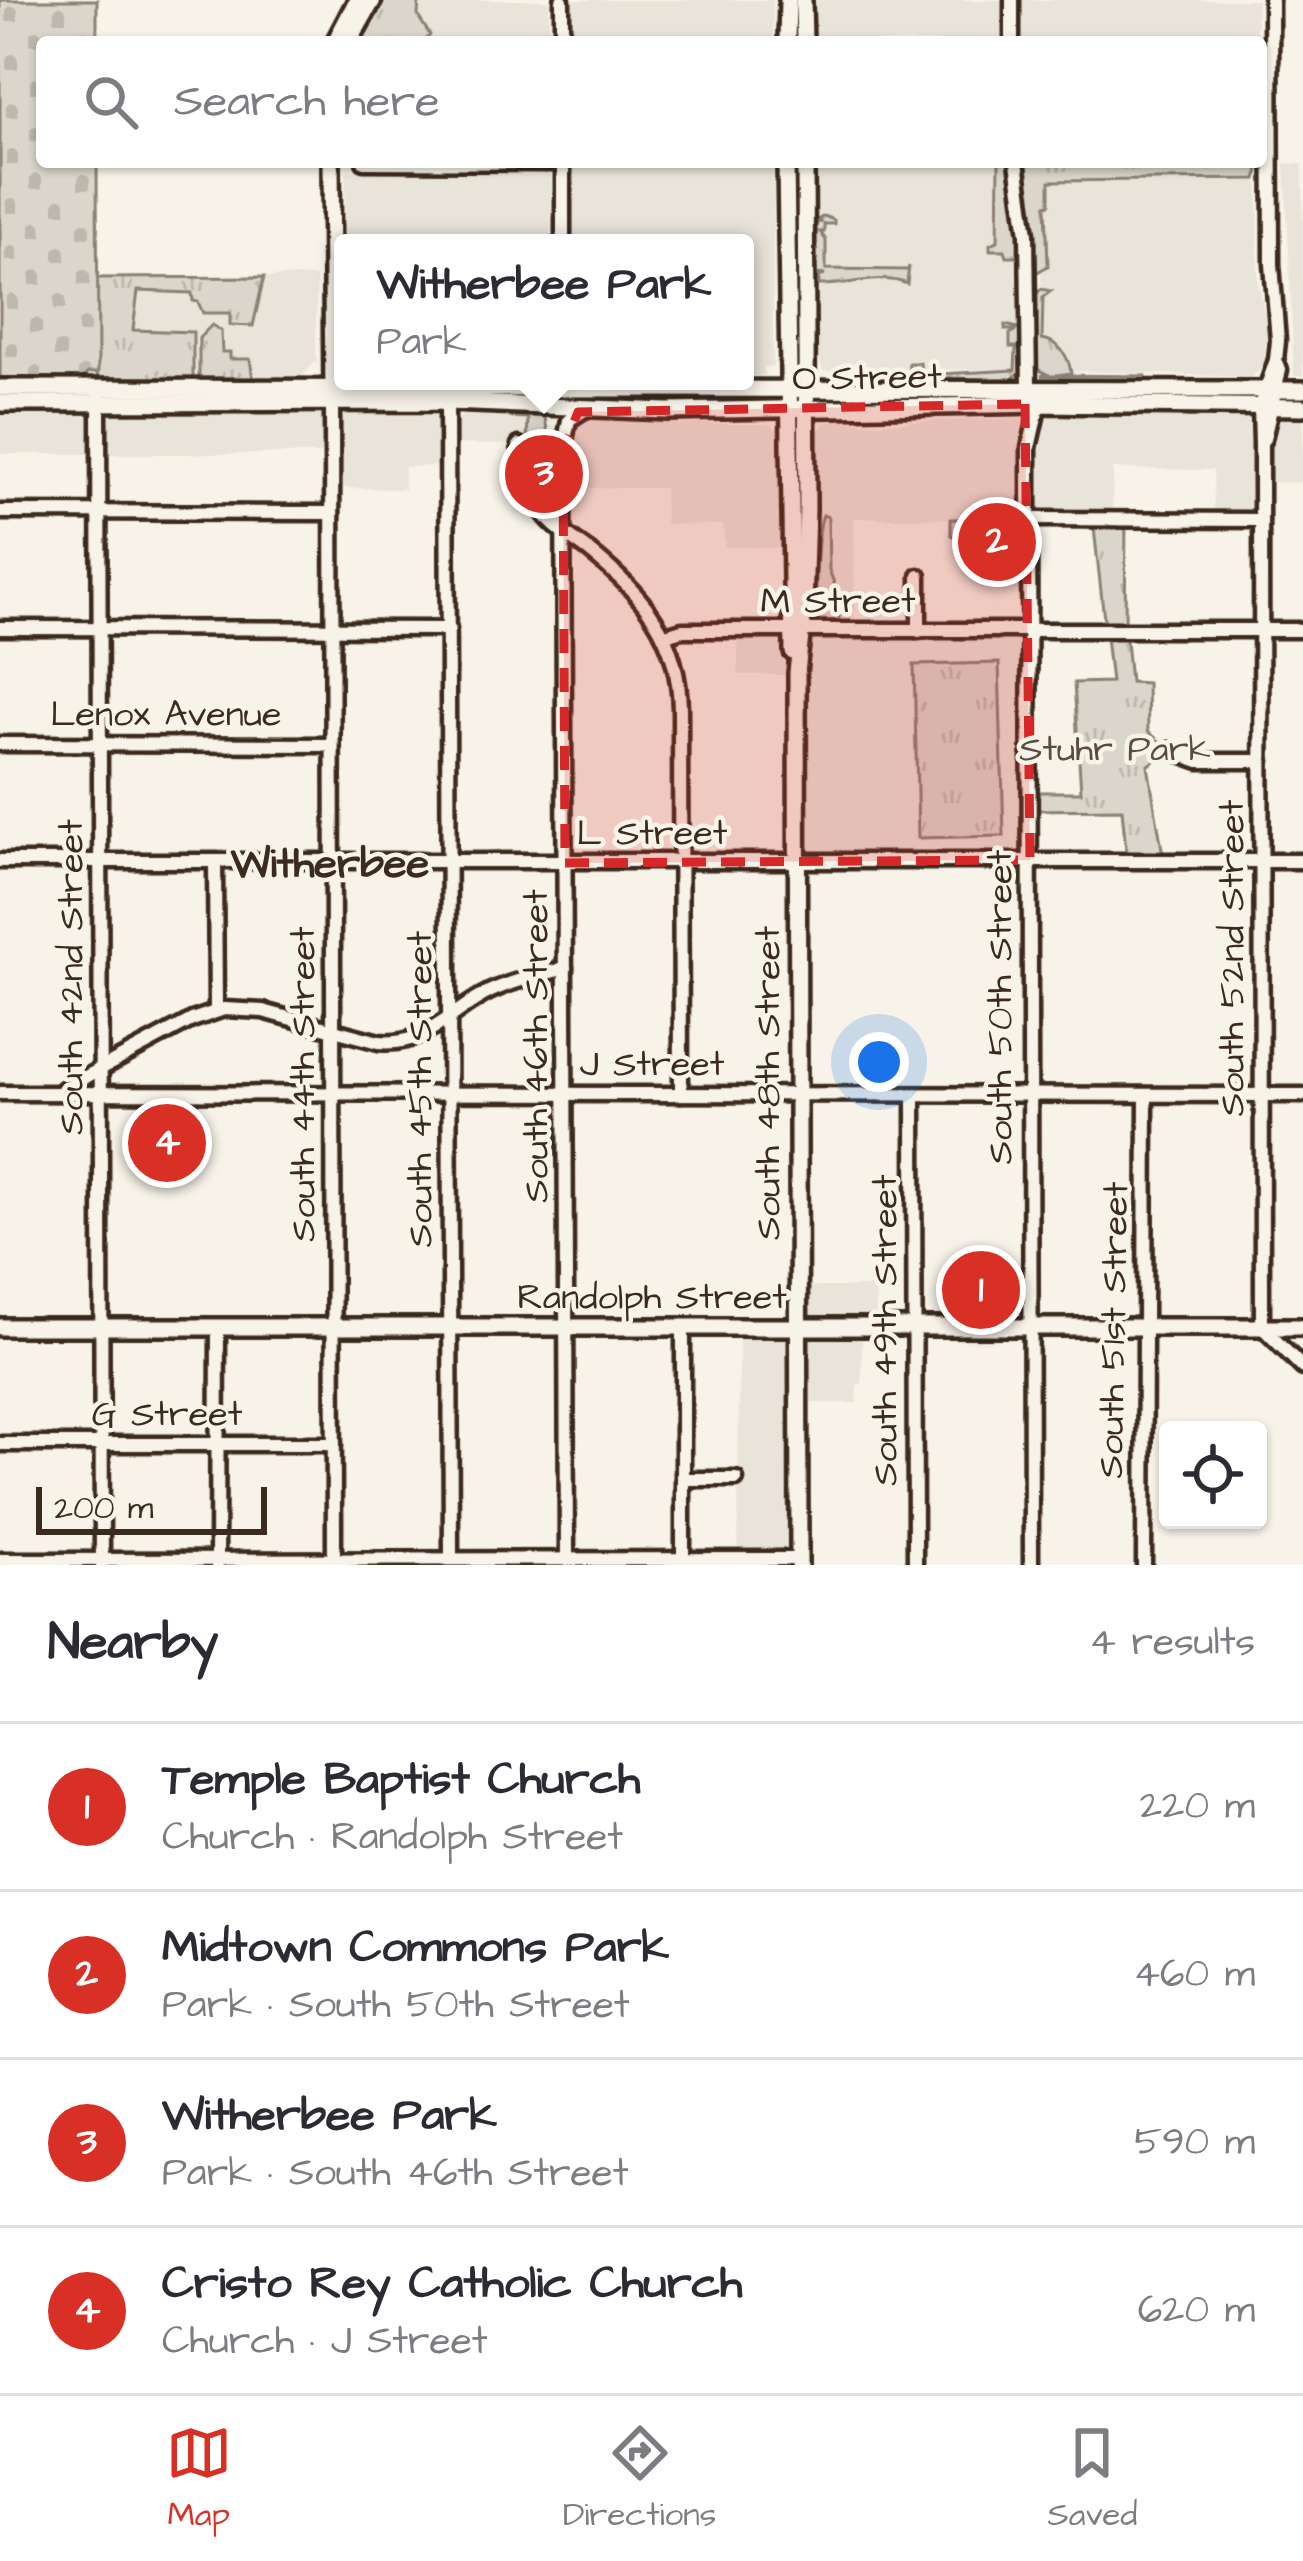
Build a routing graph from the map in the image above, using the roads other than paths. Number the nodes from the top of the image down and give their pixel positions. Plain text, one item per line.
1 (357, 0) edge
2 (373, 0) edge
3 (562, 0) edge
4 (788, 0) edge
5 (803, 0) edge
6 (1012, 0) edge
7 (1271, 0) edge
8 (338, 36) edge
9 (352, 36) edge
10 (562, 36) edge
11 (787, 36) edge
12 (804, 36) edge
13 (1012, 36) edge
14 (331, 168) edge
15 (563, 168) edge
16 (786, 168) edge
17 (805, 168) edge
18 (1018, 168) edge
19 (563, 234) edge
20 (333, 342) junction
21 (304, 387) junction
22 (1029, 387) junction
23 (1123, 387) junction
24 (0, 388) edge
25 (787, 388) junction
26 (807, 388) junction
27 (754, 389) edge
28 (432, 390) edge
29 (553, 390) edge
30 (624, 390) edge
31 (688, 390) edge
32 (1303, 390) edge
33 (638, 391) junction
34 (332, 394) junction
35 (99, 396) junction
36 (1268, 397) junction
37 (448, 402) junction
38 (0, 403) edge
39 (1032, 404) junction
40 (1303, 407) edge
41 (930, 408) junction
42 (560, 409) junction
43 (587, 409) junction
44 (788, 410) junction
45 (807, 410) junction
46 (519, 445) dead end
47 (563, 451) junction
48 (0, 512) edge
49 (99, 512) junction
50 (331, 513) junction
51 (1029, 519) junction
52 (1261, 520) junction
53 (564, 532) junction
54 (919, 576) dead end
55 (0, 628) edge
56 (100, 628) junction
57 (332, 629) junction
58 (449, 629) junction
59 (796, 630) junction
60 (1029, 630) junction
61 (1262, 630) junction
62 (1303, 630) edge
63 (919, 631) junction
64 (666, 635) junction
65 (0, 744) edge
66 (100, 744) junction
67 (332, 745) junction
68 (1169, 750) dead end
69 (1262, 761) junction
70 (1030, 860) junction
71 (0, 861) edge
72 (797, 861) junction
73 (1262, 861) junction
74 (1303, 861) edge
75 (100, 862) junction
76 (215, 862) junction
77 (333, 862) junction
78 (449, 862) junction
79 (565, 863) junction
80 (681, 864) junction
81 (566, 968) junction
82 (216, 1011) junction
83 (450, 1018) junction
84 (333, 1030) junction
85 (101, 1071) junction
86 (0, 1090) edge
87 (42, 1093) junction
88 (101, 1094) junction
89 (333, 1094) junction
90 (449, 1094) junction
91 (566, 1094) junction
92 (681, 1094) junction
93 (798, 1094) junction
94 (914, 1095) junction
95 (1030, 1095) junction
96 (1146, 1095) junction
97 (1262, 1095) junction
98 (1303, 1095) edge
99 (0, 1327) edge
100 (102, 1327) junction
101 (218, 1327) junction
102 (334, 1327) junction
103 (450, 1327) junction
104 (566, 1327) junction
105 (683, 1327) junction
106 (798, 1327) junction
107 (1030, 1327) junction
108 (915, 1328) junction
109 (1147, 1328) junction
110 (1262, 1328) junction
111 (1303, 1328) edge
112 (1303, 1369) edge
113 (0, 1444) edge
114 (102, 1444) junction
115 (218, 1444) junction
116 (334, 1444) junction
117 (736, 1479) dead end
118 (683, 1480) junction
119 (451, 1559) junction
120 (567, 1559) junction
121 (683, 1559) junction
122 (0, 1560) edge
123 (334, 1562) edge
124 (799, 1562) edge
125 (102, 1563) edge
126 (218, 1563) edge
127 (915, 1565) edge
128 (1031, 1565) edge
129 (1144, 1565) edge

1 - 8 main road
2 - 9 main road
3 - 10 street
4 - 11 main road
5 - 12 main road
6 - 13 street
7 - 36 street, South 52nd Street
14 - 20 main road
15 - 19 street
16 - 25 main road, South 48th Street
17 - 26 main road, South 48th Street
18 - 22 street
20 - 21 main road
20 - 34 main road
21 - 34 main road, O Street
21 - 35 main road, O Street
22 - 23 main road, O Street
22 - 26 main road, O Street
22 - 41 main road
23 - 36 main road, O Street
23 - 39 main road
24 - 35 main road, O Street
25 - 26 main road, O Street
25 - 27 main road, O Street
25 - 44 main road, South 48th Street
26 - 45 main road, South 48th Street
28 - 34 main road, O Street
29 - 37 main road
30 - 33 main road, O Street
31 - 33 main road, O Street
32 - 36 main road, O Street
33 - 42 main road
34 - 35 main road, O Street
34 - 37 main road, O Street
34 - 50 street, South 44th Street
35 - 38 main road, O Street
35 - 49 street, South 42nd Street
36 - 39 main road, O Street
36 - 40 main road, O Street
36 - 52 street, South 52nd Street
37 - 42 main road, O Street
37 - 58 street, South 45th Street
39 - 41 main road, O Street
39 - 51 street, South 50th Street
41 - 45 main road, O Street
42 - 43 main road, O Street
42 - 47 street, South 46th Street
43 - 44 main road, O Street
43 - 47 street
44 - 45 main road, O Street
44 - 59 main road, South 48th Street
45 - 59 main road, South 48th Street
46 - 53 street
47 - 53 street, South 46th Street
48 - 49 street
49 - 50 street
49 - 56 street, South 42nd Street
50 - 57 street, South 44th Street
51 - 52 street
51 - 60 street, South 50th Street
52 - 61 street, South 52nd Street
53 - 64 street
53 - 79 street, South 46th Street
54 - 63 street
55 - 56 street
56 - 57 street
56 - 66 street, South 42nd Street
57 - 58 street
57 - 67 street, South 44th Street
58 - 78 street, South 45th Street
59 - 63 street, M Street
59 - 64 street, M Street
59 - 72 main road, South 48th Street
60 - 61 street, M Street
60 - 63 street, M Street
60 - 70 street, South 50th Street
61 - 62 street, M Street
61 - 69 street, South 52nd Street
64 - 80 street
65 - 66 street, Lenox Avenue
66 - 67 street, Lenox Avenue
66 - 75 street, South 42nd Street
67 - 77 street, South 44th Street
68 - 69 street
69 - 73 street, South 52nd Street
70 - 72 street, L Street
70 - 73 street, L Street
70 - 95 street, South 50th Street
71 - 75 street, L Street
72 - 80 street, L Street
72 - 93 main road, South 48th Street
73 - 74 street, L Street
73 - 97 street, South 52nd Street
75 - 76 street, L Street
75 - 85 street, South 42nd Street
76 - 77 street, L Street
76 - 82 street
77 - 78 street, L Street
77 - 84 street, South 44th Street
78 - 79 street, L Street
78 - 83 street, South 45th Street
79 - 80 street, L Street
79 - 81 street, South 46th Street
80 - 92 street
81 - 83 street
81 - 91 street, South 46th Street
82 - 84 street
82 - 85 street
83 - 84 street
83 - 90 street, South 45th Street
84 - 89 street, South 44th Street
85 - 87 street
85 - 88 street, South 42nd Street
86 - 87 street, J Street
87 - 88 street, J Street
88 - 89 street, J Street
88 - 100 street, South 42nd Street
89 - 90 street, J Street
89 - 102 street, South 44th Street
90 - 91 street, J Street
90 - 103 street, South 45th Street
91 - 92 street, J Street
91 - 104 street, South 46th Street
92 - 93 street, J Street
93 - 94 street, J Street
93 - 106 main road, South 48th Street
94 - 95 street, J Street
94 - 108 street, South 49th Street
95 - 96 street, J Street
95 - 107 street, South 50th Street
96 - 97 street, J Street
96 - 109 street, South 51st Street
97 - 98 street, J Street
97 - 110 street, South 52nd Street
99 - 100 main road, Randolph Street
100 - 101 main road, Randolph Street
100 - 114 street, South 42nd Street
101 - 102 main road, Randolph Street
101 - 115 street
102 - 103 main road, Randolph Street
102 - 116 street, South 44th Street
103 - 104 main road, Randolph Street
103 - 119 street, South 45th Street
104 - 105 main road, Randolph Street
104 - 120 street, South 46th Street
105 - 106 main road, Randolph Street
105 - 118 street
106 - 108 main road, Randolph Street
106 - 124 main road, South 48th Street
107 - 108 main road, Randolph Street
107 - 109 main road, Randolph Street
107 - 128 street, South 50th Street
108 - 127 street, South 49th Street
109 - 110 main road, Randolph Street
109 - 129 street, South 51st Street
110 - 111 main road, Randolph Street
110 - 112 street
113 - 114 street, G Street
114 - 115 street, G Street
114 - 125 street, South 42nd Street
115 - 116 street, G Street
115 - 126 street
116 - 123 street, South 44th Street
117 - 118 street
118 - 121 street
119 - 120 street
119 - 123 street
120 - 121 street
121 - 124 street
122 - 125 street
123 - 126 street
125 - 126 street

